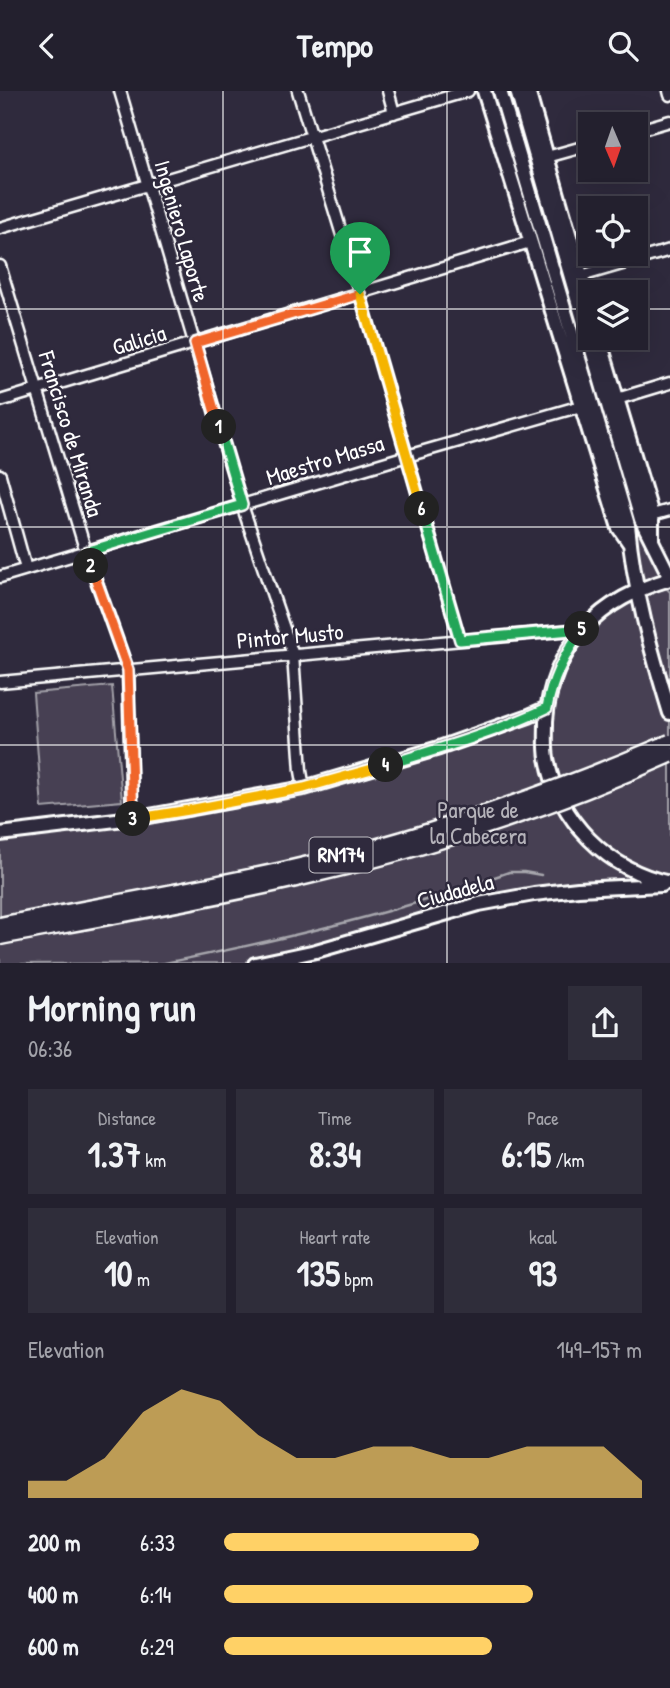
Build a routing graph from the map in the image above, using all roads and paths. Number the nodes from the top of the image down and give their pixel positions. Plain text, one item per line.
1 (121, 91) edge
2 (298, 91) edge
3 (388, 91) edge
4 (468, 91) edge
5 (484, 91) edge
6 (500, 91) edge
7 (521, 93) edge
8 (394, 113) junction
9 (670, 121) edge
10 (648, 127) edge
11 (311, 136) junction
12 (578, 148) edge
13 (547, 157) junction
14 (148, 185) junction
15 (0, 228) edge
16 (530, 242) junction
17 (670, 250) edge
18 (0, 266) edge
19 (581, 276) junction
20 (582, 280) edge
21 (360, 294) junction
22 (195, 343) junction
23 (603, 350) edge
24 (670, 383) edge
25 (37, 390) junction
26 (617, 399) junction
27 (0, 401) edge
28 (581, 406) junction
29 (407, 456) junction
30 (0, 475) edge
31 (242, 505) junction
32 (670, 510) edge
33 (652, 515) junction
34 (652, 541) junction
35 (630, 544) junction
36 (86, 552) junction
37 (26, 569) junction
38 (0, 577) edge
39 (670, 578) edge
40 (636, 590) junction
41 (583, 629) junction
42 (460, 640) junction
43 (293, 656) junction
44 (128, 670) junction
45 (0, 681) edge
46 (547, 708) junction
47 (670, 713) edge
48 (670, 742) edge
49 (670, 755) edge
50 (304, 788) junction
51 (132, 819) junction
52 (0, 834) edge
53 (670, 884) edge
54 (0, 925) edge
55 (0, 937) edge
56 (260, 963) edge

1 - 14 street, Ingeniero Laporte
2 - 11 street
3 - 8 street
4 - 8 street
5 - 16 main road
6 - 35 main road
7 - 13 main road
7 - 34 main road
8 - 11 street
9 - 10 street
11 - 14 street
11 - 21 street
12 - 13 street
13 - 19 main road
14 - 15 street
14 - 22 street, Ingeniero Laporte
16 - 21 street, Galicia
16 - 28 main road
17 - 19 street
18 - 25 street, Francisco de Miranda
19 - 20 main road
21 - 22 street, Galicia
21 - 29 street
22 - 25 street, Galicia
22 - 31 street, Ingeniero Laporte
23 - 26 main road
24 - 26 street
25 - 27 street, Galicia
25 - 36 street, Francisco de Miranda
26 - 33 main road
28 - 29 street, Maestro Massa
28 - 35 main road
29 - 31 street, Maestro Massa
29 - 42 street
30 - 37 street
31 - 36 street, Maestro Massa
31 - 43 street, Ingeniero Laporte
32 - 33 street
33 - 34 main road
34 - 39 main road
35 - 40 main road
36 - 37 street, Maestro Massa
36 - 44 street, Francisco de Miranda
37 - 38 street, Maestro Massa
39 - 40 main road
40 - 41 main road
40 - 47 main road
41 - 42 street, Pintor Musto
41 - 46 main road
42 - 43 street, Pintor Musto
43 - 44 street, Pintor Musto
43 - 50 street, Ingeniero Laporte
44 - 45 street, Pintor Musto
44 - 51 street, Francisco de Miranda
46 - 50 main road
46 - 53 main road
48 - 54 highway, RN174, bridge
49 - 55 highway, RN174, bridge
50 - 51 main road
51 - 52 main road
53 - 56 main road, Ciudadela

